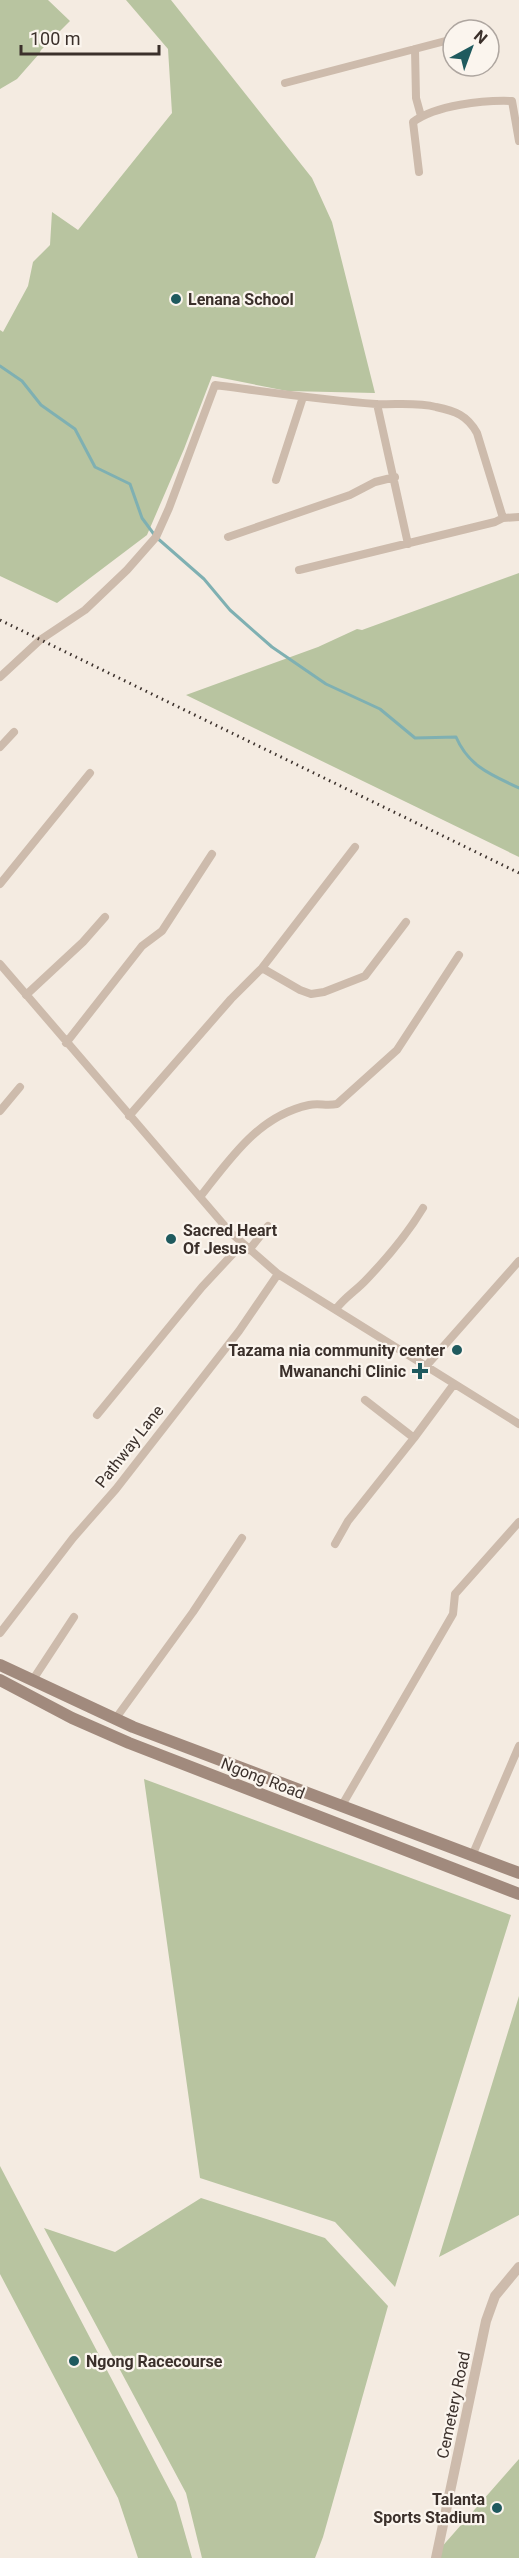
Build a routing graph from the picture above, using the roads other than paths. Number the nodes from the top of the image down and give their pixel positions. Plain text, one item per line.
1 (441, 42) edge
2 (415, 49) junction
3 (285, 83) dead end
4 (516, 99) edge
5 (421, 116) junction
6 (519, 141) edge
7 (419, 172) dead end
8 (303, 397) junction
9 (377, 404) junction
10 (395, 477) junction
11 (276, 480) dead end
12 (519, 517) edge
13 (503, 518) junction
14 (228, 537) dead end
15 (408, 544) junction
16 (299, 570) dead end
17 (0, 677) edge
18 (14, 732) dead end
19 (0, 747) edge
20 (90, 773) dead end
21 (355, 847) dead end
22 (212, 854) dead end
23 (0, 884) edge
24 (105, 917) dead end
25 (406, 922) dead end
26 (459, 955) dead end
27 (0, 964) edge
28 (262, 968) junction
29 (26, 995) junction
30 (66, 1042) junction
31 (20, 1087) dead end
32 (0, 1110) edge
33 (129, 1116) junction
34 (200, 1197) junction
35 (423, 1208) dead end
36 (268, 1226) dead end
37 (245, 1247) junction
38 (519, 1261) edge
39 (278, 1274) junction
40 (336, 1309) junction
41 (427, 1365) junction
42 (454, 1384) junction
43 (365, 1400) dead end
44 (97, 1415) dead end
45 (519, 1424) edge
46 (414, 1438) junction
47 (519, 1522) edge
48 (242, 1538) dead end
49 (334, 1544) dead end
50 (74, 1617) dead end
51 (0, 1633) edge
52 (0, 1665) edge
53 (0, 1680) edge
54 (32, 1681) junction
55 (116, 1718) junction
56 (519, 1746) edge
57 (341, 1807) junction
58 (472, 1856) junction
59 (519, 1874) edge
60 (519, 1894) edge
61 (519, 2267) edge
62 (436, 2558) edge

1 - 2 street
2 - 3 street
2 - 5 street
4 - 5 street
4 - 6 street
5 - 7 street
8 - 9 street
8 - 11 street
8 - 17 street
9 - 10 street
9 - 13 street
10 - 14 street
10 - 15 street
12 - 13 street
13 - 15 street
15 - 16 street
18 - 19 street
20 - 23 street
21 - 28 street
22 - 30 street
24 - 29 street
25 - 28 street
26 - 34 street
27 - 29 street
28 - 33 street
29 - 30 street
30 - 33 street
31 - 32 street
33 - 34 street
34 - 37 street
35 - 40 street
36 - 37 street
37 - 39 street
37 - 44 street
38 - 41 street
39 - 40 street
39 - 51 street, Pathway Lane
40 - 41 street
41 - 42 street
42 - 45 street
42 - 46 street
43 - 46 street
46 - 49 street
47 - 57 street
48 - 55 street
50 - 54 street
52 - 54 main road, Ngong Road
53 - 60 main road, Ngong Road
54 - 55 main road, Ngong Road
55 - 57 main road, Ngong Road
56 - 58 street
57 - 58 main road, Ngong Road
58 - 59 main road, Ngong Road
61 - 62 street, Cemetery Road

